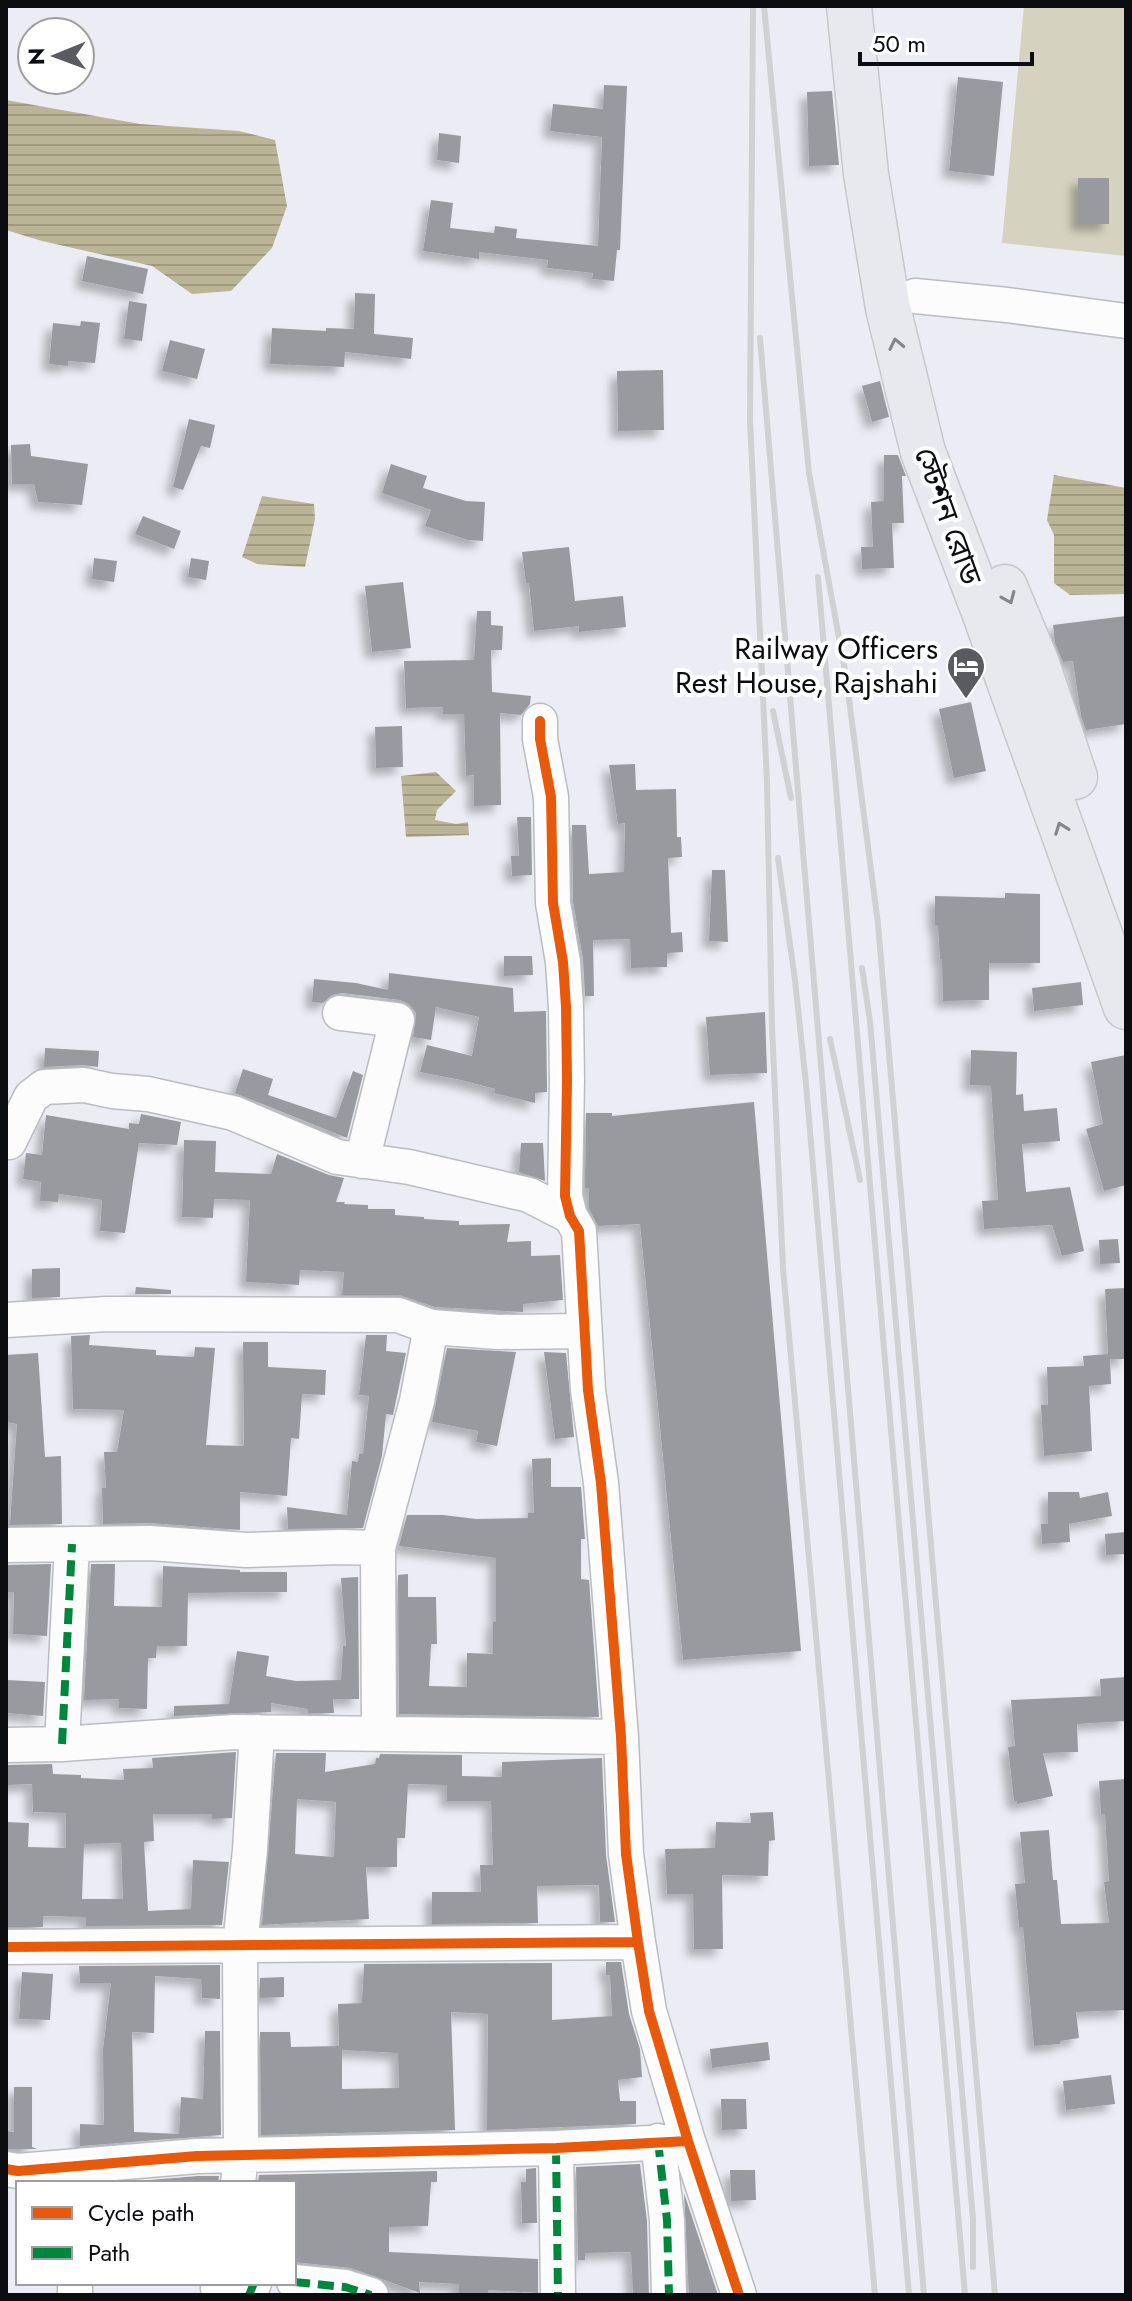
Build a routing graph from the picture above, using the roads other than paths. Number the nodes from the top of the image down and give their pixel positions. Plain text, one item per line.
1 (849, 6) edge
2 (874, 6) edge
3 (915, 296) junction
4 (1126, 321) edge
5 (540, 721) dead end
6 (1126, 931) edge
7 (1126, 1007) edge
8 (340, 1013) dead end
9 (6, 1142) edge
10 (362, 1161) junction
11 (570, 1216) junction
12 (6, 1320) edge
13 (431, 1327) junction
14 (583, 1331) junction
15 (72, 1544) junction
16 (6, 1545) edge
17 (378, 1548) junction
18 (257, 1732) junction
19 (379, 1733) junction
20 (621, 1737) junction
21 (62, 1744) junction
22 (6, 1745) edge
23 (638, 1942) junction
24 (240, 1945) junction
25 (6, 1947) edge
26 (673, 2141) junction
27 (556, 2148) junction
28 (6, 2169) edge
29 (239, 2169) edge
30 (83, 2173) edge
31 (296, 2282) edge
32 (371, 2295) edge
33 (558, 2295) edge
34 (669, 2295) edge
35 (739, 2295) edge

7 -> 1 main road, স্টেশন রোড
2 - 3 main road, স্টেশন রোড
3 - 4 street
3 -> 6 main road, স্টেশন রোড
5 - 11 street
8 - 10 street
9 - 10 street
10 - 11 street
11 - 14 street
12 - 13 street
13 - 14 street
13 - 17 street
14 - 20 street
15 - 16 street
15 - 17 street
15 - 21 street
17 - 19 street
18 - 19 street
18 - 21 street
18 - 24 street
19 - 20 street
20 - 23 street
21 - 22 street
23 - 24 street
23 - 26 street
24 - 25 street
24 - 29 street
26 - 27 street
26 - 34 street
26 - 35 street
27 - 29 street
27 - 33 street
28 - 30 street
29 - 30 street
31 - 32 street

